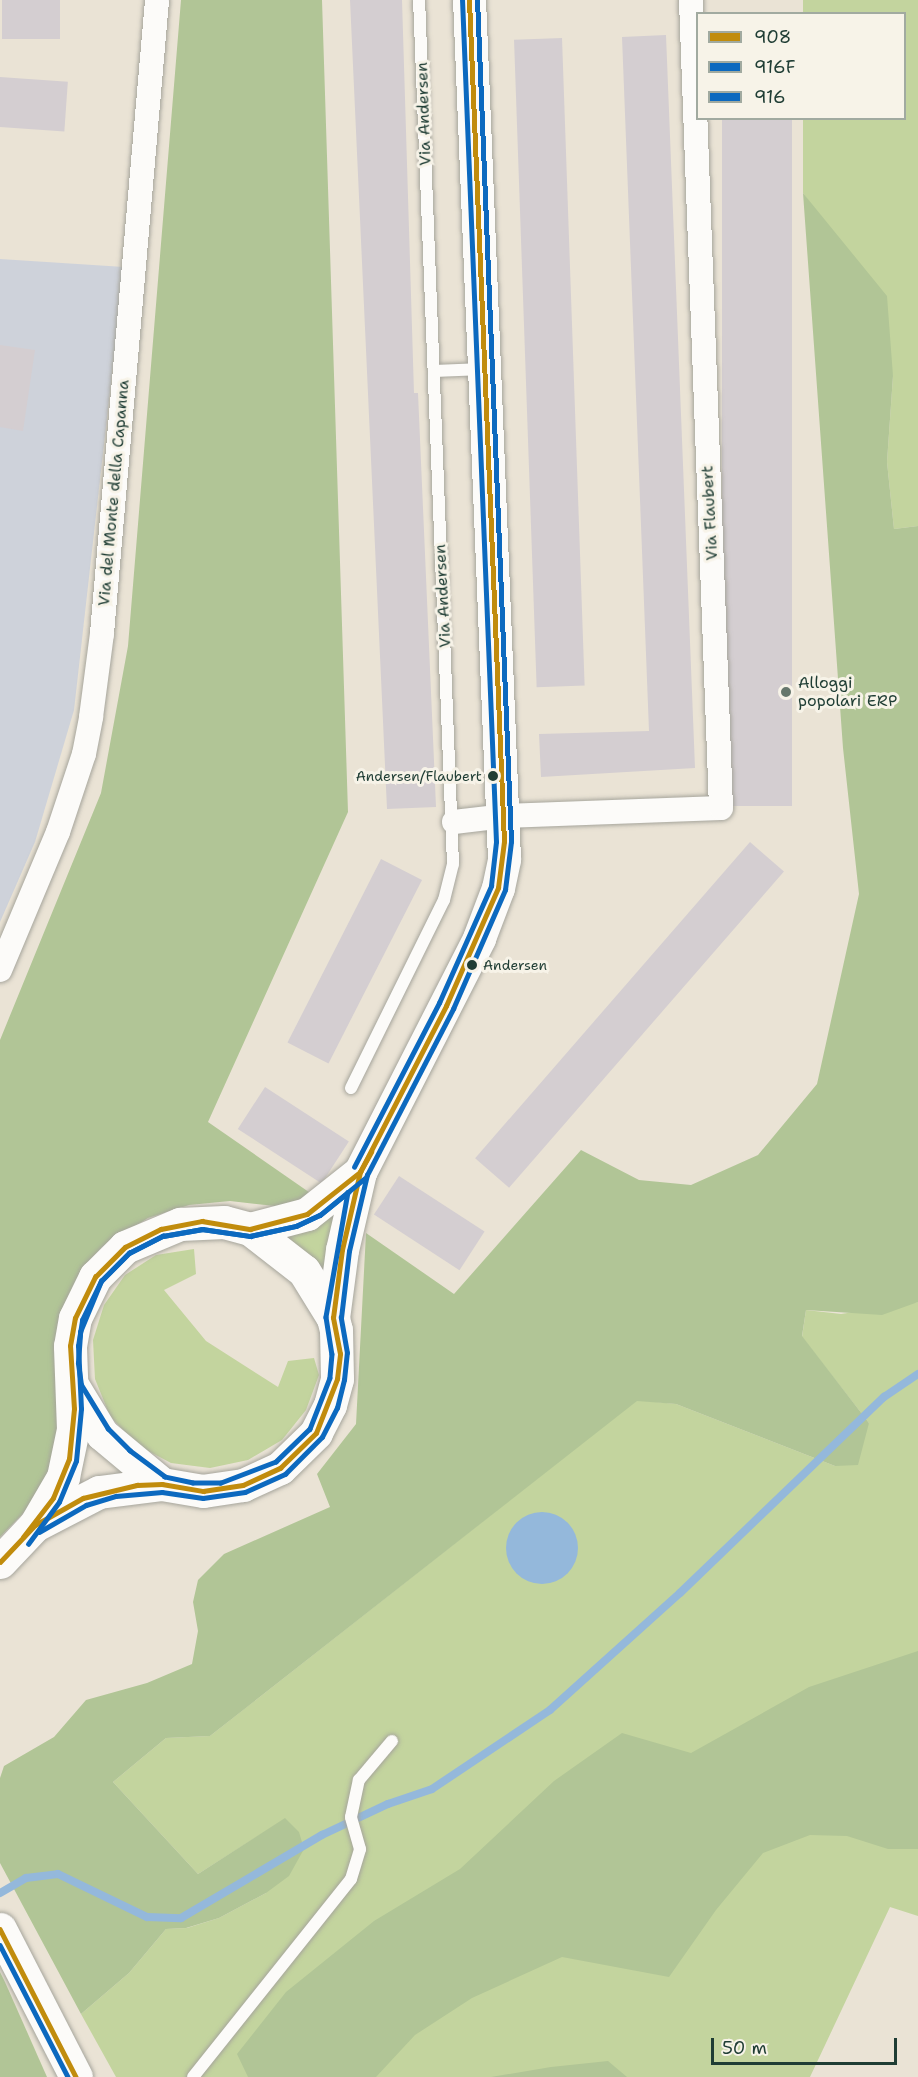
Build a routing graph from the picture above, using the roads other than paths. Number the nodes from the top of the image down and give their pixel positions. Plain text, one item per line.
1 (158, 0) edge
2 (419, 0) edge
3 (469, 0) edge
4 (692, 0) edge
5 (696, 111) edge
6 (696, 120) edge
7 (483, 369) junction
8 (434, 371) junction
9 (504, 816) junction
10 (454, 822) junction
11 (0, 969) edge
12 (351, 1088) dead end
13 (360, 1172) junction
14 (250, 1229) junction
15 (333, 1318) junction
16 (74, 1388) junction
17 (162, 1484) junction
18 (35, 1525) junction
19 (0, 1562) edge
20 (392, 1741) dead end
21 (0, 1929) edge
22 (76, 2077) edge
23 (193, 2077) edge

1 - 11 street, Via del Monte della Capanna
2 - 8 lane, Via Andersen
3 - 7 street
4 - 5 street, Via Flaubert
6 - 9 street, Via Flaubert
7 - 8 lane
7 - 9 street
8 - 10 lane, Via Andersen
9 - 10 street
9 - 13 street
10 - 12 lane, Via Andersen
13 - 14 street
13 - 15 street
14 - 15 street
14 - 16 street
15 - 17 street
16 - 17 street
16 - 18 street
17 - 18 street
18 - 19 street
20 - 23 lane
21 - 22 street

